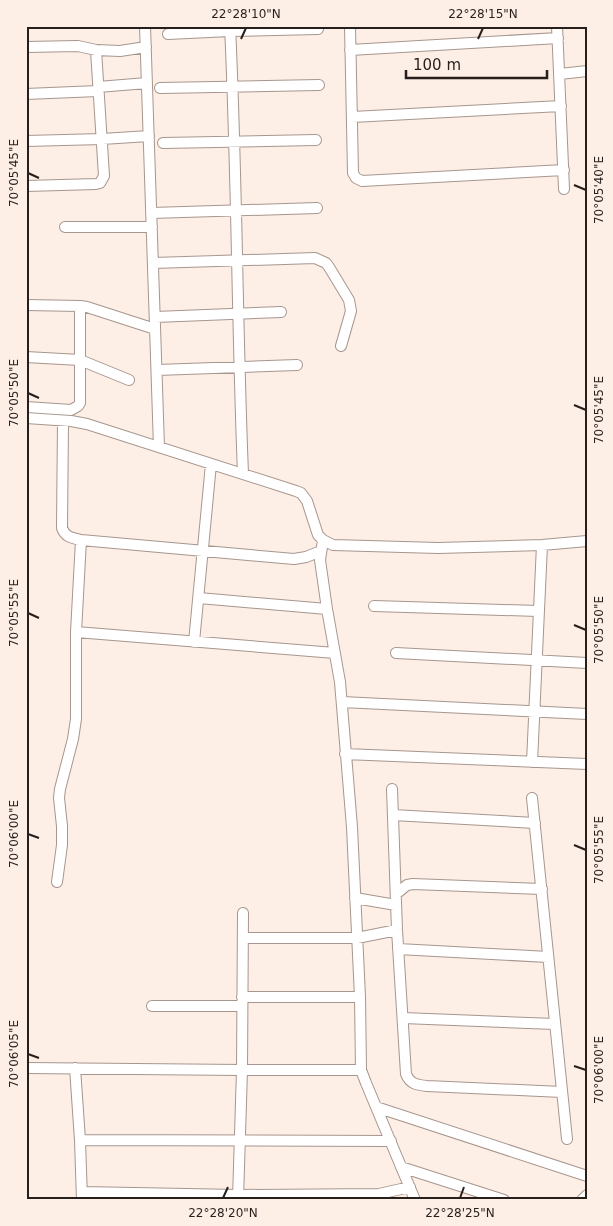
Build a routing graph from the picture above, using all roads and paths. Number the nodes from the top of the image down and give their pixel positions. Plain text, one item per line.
1 (145, 26) edge
2 (350, 26) edge
3 (557, 26) edge
4 (230, 28) edge
5 (318, 28) dead end
6 (168, 34) dead end
7 (558, 38) junction
8 (26, 47) edge
9 (146, 47) junction
10 (96, 50) junction
11 (350, 50) junction
12 (587, 71) edge
13 (560, 74) junction
14 (147, 83) junction
15 (319, 85) dead end
16 (232, 86) junction
17 (160, 88) dead end
18 (98, 89) junction
19 (26, 94) edge
20 (561, 106) junction
21 (352, 117) junction
22 (149, 136) junction
23 (102, 139) junction
24 (316, 140) dead end
25 (26, 141) edge
26 (234, 142) junction
27 (163, 143) dead end
28 (564, 170) junction
29 (26, 186) edge
30 (564, 189) dead end
31 (316, 208) dead end
32 (237, 210) junction
33 (151, 213) junction
34 (65, 227) dead end
35 (152, 227) junction
36 (237, 261) junction
37 (153, 263) junction
38 (26, 305) edge
39 (80, 306) junction
40 (281, 312) dead end
41 (238, 314) junction
42 (155, 317) junction
43 (155, 329) junction
44 (340, 346) dead end
45 (26, 357) edge
46 (80, 360) junction
47 (297, 365) dead end
48 (239, 367) junction
49 (156, 370) junction
50 (129, 380) dead end
51 (26, 407) edge
52 (26, 418) edge
53 (63, 421) junction
54 (159, 447) junction
55 (211, 464) junction
56 (243, 474) junction
57 (81, 540) junction
58 (587, 541) edge
59 (542, 545) junction
60 (322, 546) junction
61 (203, 551) junction
62 (199, 598) junction
63 (374, 606) dead end
64 (326, 609) junction
65 (538, 611) junction
66 (76, 632) junction
67 (194, 642) junction
68 (335, 653) junction
69 (396, 653) dead end
70 (536, 660) junction
71 (587, 663) edge
72 (342, 702) junction
73 (534, 712) junction
74 (587, 714) edge
75 (345, 754) junction
76 (532, 762) junction
77 (587, 764) edge
78 (392, 789) dead end
79 (532, 798) dead end
80 (393, 815) junction
81 (535, 823) junction
82 (57, 882) dead end
83 (542, 889) junction
84 (396, 894) junction
85 (355, 898) junction
86 (396, 905) junction
87 (243, 913) dead end
88 (397, 930) junction
89 (243, 938) junction
90 (357, 938) junction
91 (398, 949) junction
92 (548, 957) junction
93 (360, 997) junction
94 (242, 1002) junction
95 (152, 1006) dead end
96 (402, 1018) junction
97 (555, 1024) junction
98 (26, 1068) edge
99 (74, 1068) junction
100 (242, 1070) junction
101 (361, 1070) junction
102 (562, 1092) junction
103 (376, 1106) junction
104 (566, 1138) dead end
105 (80, 1140) junction
106 (240, 1140) junction
107 (391, 1141) junction
108 (401, 1167) junction
109 (587, 1176) edge
110 (410, 1187) junction
111 (587, 1194) edge
112 (82, 1196) edge
113 (238, 1197) edge
114 (414, 1200) edge
115 (504, 1200) edge
116 (582, 1200) edge

1 - 9 street
2 - 11 street
3 - 7 street
4 - 5 street
4 - 6 street
4 - 16 street
7 - 11 street
7 - 13 street
8 - 10 street
9 - 10 street
9 - 14 street
10 - 18 street
11 - 21 street
12 - 13 street
13 - 20 street
14 - 18 street
14 - 22 street
15 - 16 street
16 - 17 street
16 - 26 street
18 - 19 street
18 - 23 street
20 - 21 street
20 - 28 street
21 - 28 street
22 - 23 street
22 - 33 street
23 - 25 street
23 - 29 street
24 - 26 street
26 - 27 street
26 - 32 street
28 - 30 street
31 - 32 street
32 - 33 street
32 - 36 street
33 - 35 street
34 - 35 street
35 - 37 street
36 - 37 street
36 - 41 street
36 - 44 street
37 - 42 street
38 - 39 street
39 - 43 street
39 - 46 street
40 - 41 street
41 - 42 street
41 - 48 street
42 - 43 street
43 - 49 street
45 - 46 street
46 - 50 street
46 - 51 street
47 - 48 street
48 - 49 street
48 - 56 street
49 - 54 street
52 - 53 street
53 - 54 street
53 - 57 street
54 - 55 street
55 - 56 street
55 - 61 street
56 - 60 street
57 - 61 street
57 - 66 street
58 - 59 street
59 - 60 street
59 - 65 street
60 - 61 street
60 - 64 street
61 - 62 street
62 - 64 street
62 - 67 street
63 - 65 street
64 - 68 street
65 - 70 street
66 - 67 street
66 - 82 street
67 - 68 street
68 - 72 street
69 - 70 street
70 - 71 street
70 - 73 street
72 - 73 street
72 - 75 street
73 - 74 street
73 - 76 street
75 - 76 street
75 - 85 street
76 - 77 street
78 - 80 street
79 - 81 street
80 - 81 street
80 - 84 street
81 - 83 street
83 - 84 street
83 - 92 street
84 - 86 street
85 - 86 street
85 - 90 street
86 - 88 street
87 - 89 street
88 - 90 street
88 - 91 street
89 - 90 street
89 - 94 street
90 - 93 street
91 - 92 street
91 - 96 street
92 - 97 street
93 - 94 street
93 - 101 street
94 - 95 street
94 - 100 street
96 - 97 street
96 - 102 street
97 - 102 street
98 - 99 street
99 - 100 street
99 - 105 street
100 - 101 street
100 - 106 street
101 - 103 street
102 - 104 street
103 - 107 street
103 - 109 street
105 - 106 street
105 - 112 street
106 - 107 street
106 - 113 street
107 - 108 street
108 - 110 street
108 - 115 street
110 - 113 street
110 - 114 street
111 - 116 street
112 - 113 street

